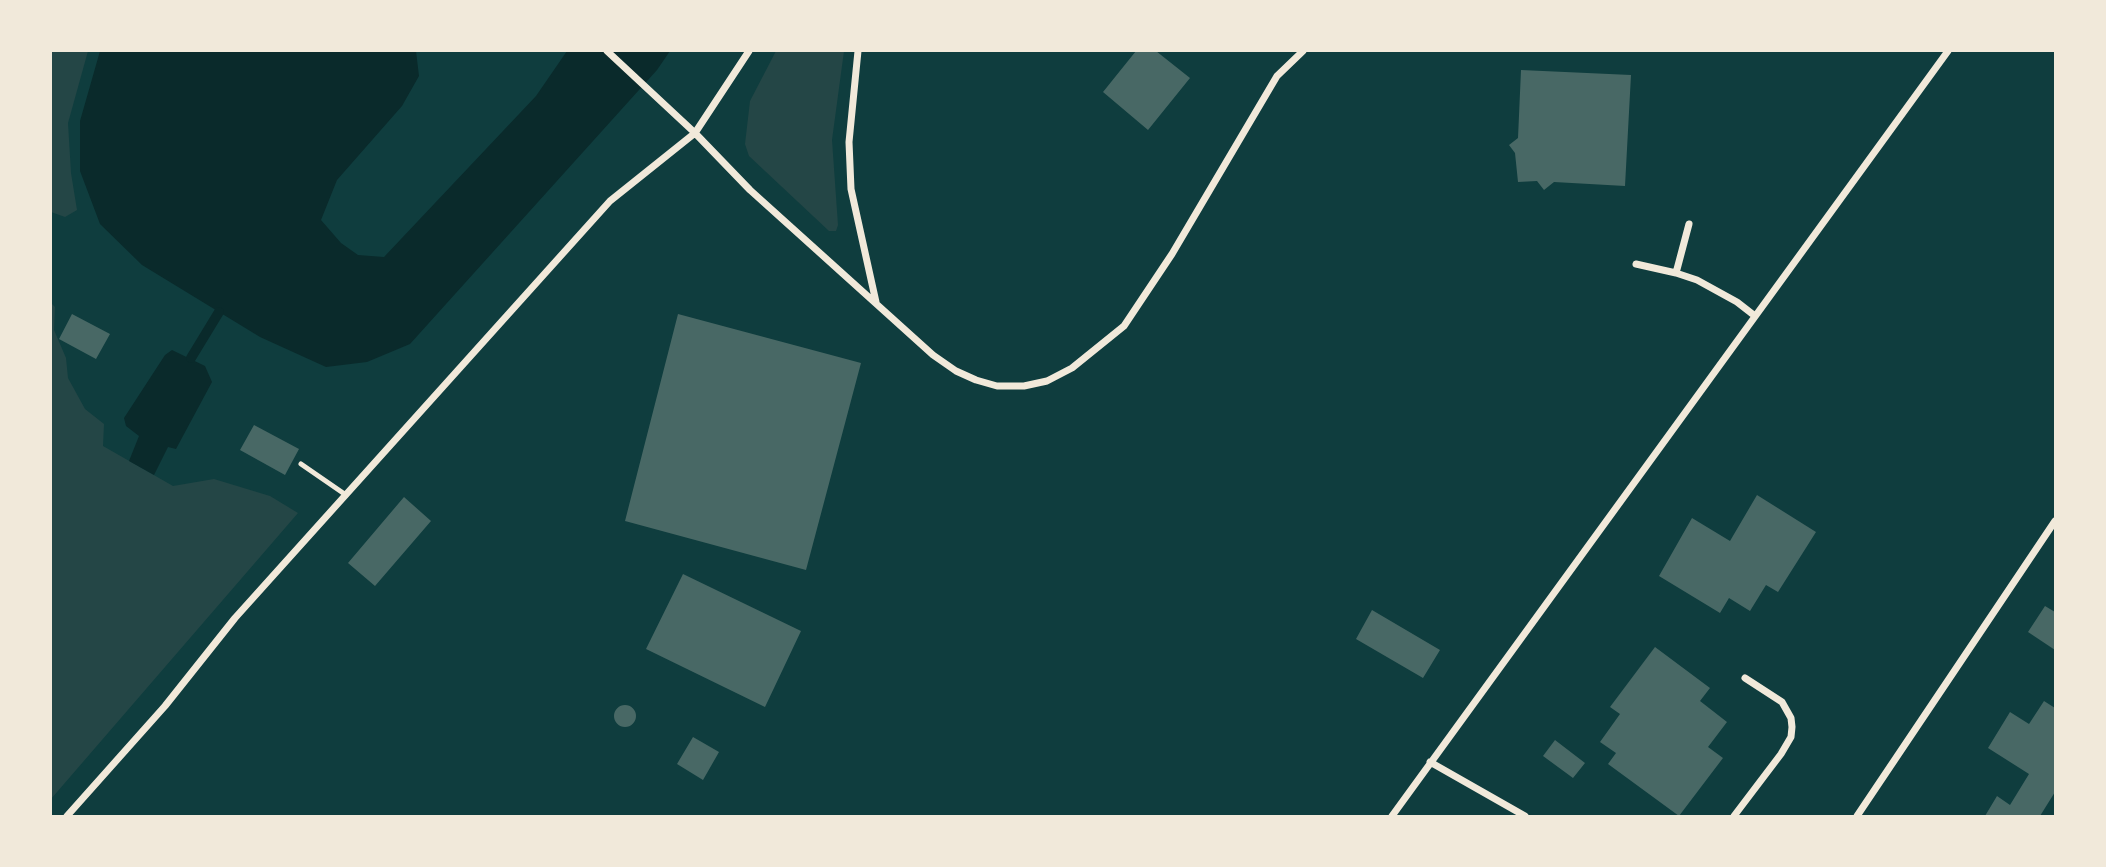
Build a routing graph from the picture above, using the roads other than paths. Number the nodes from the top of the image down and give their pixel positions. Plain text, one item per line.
1 (607, 51) edge
2 (749, 51) edge
3 (858, 51) edge
4 (1303, 51) edge
5 (1948, 51) edge
6 (695, 132) junction
7 (1689, 224) dead end
8 (1636, 264) dead end
9 (1676, 272) junction
10 (876, 304) junction
11 (1755, 316) junction
12 (301, 464) dead end
13 (346, 495) junction
14 (2055, 521) edge
15 (1745, 678) dead end
16 (1430, 762) junction
17 (67, 816) edge
18 (1392, 816) edge
19 (1525, 816) edge
20 (1734, 816) edge
21 (1857, 816) edge

1 - 6 street
2 - 6 street
3 - 10 street
4 - 10 street
5 - 11 street
6 - 10 street
6 - 13 street
7 - 9 street
8 - 9 street
9 - 11 street
11 - 16 street
12 - 13 lane
13 - 17 street
14 - 21 street
15 - 20 street
16 - 18 street
16 - 19 street

